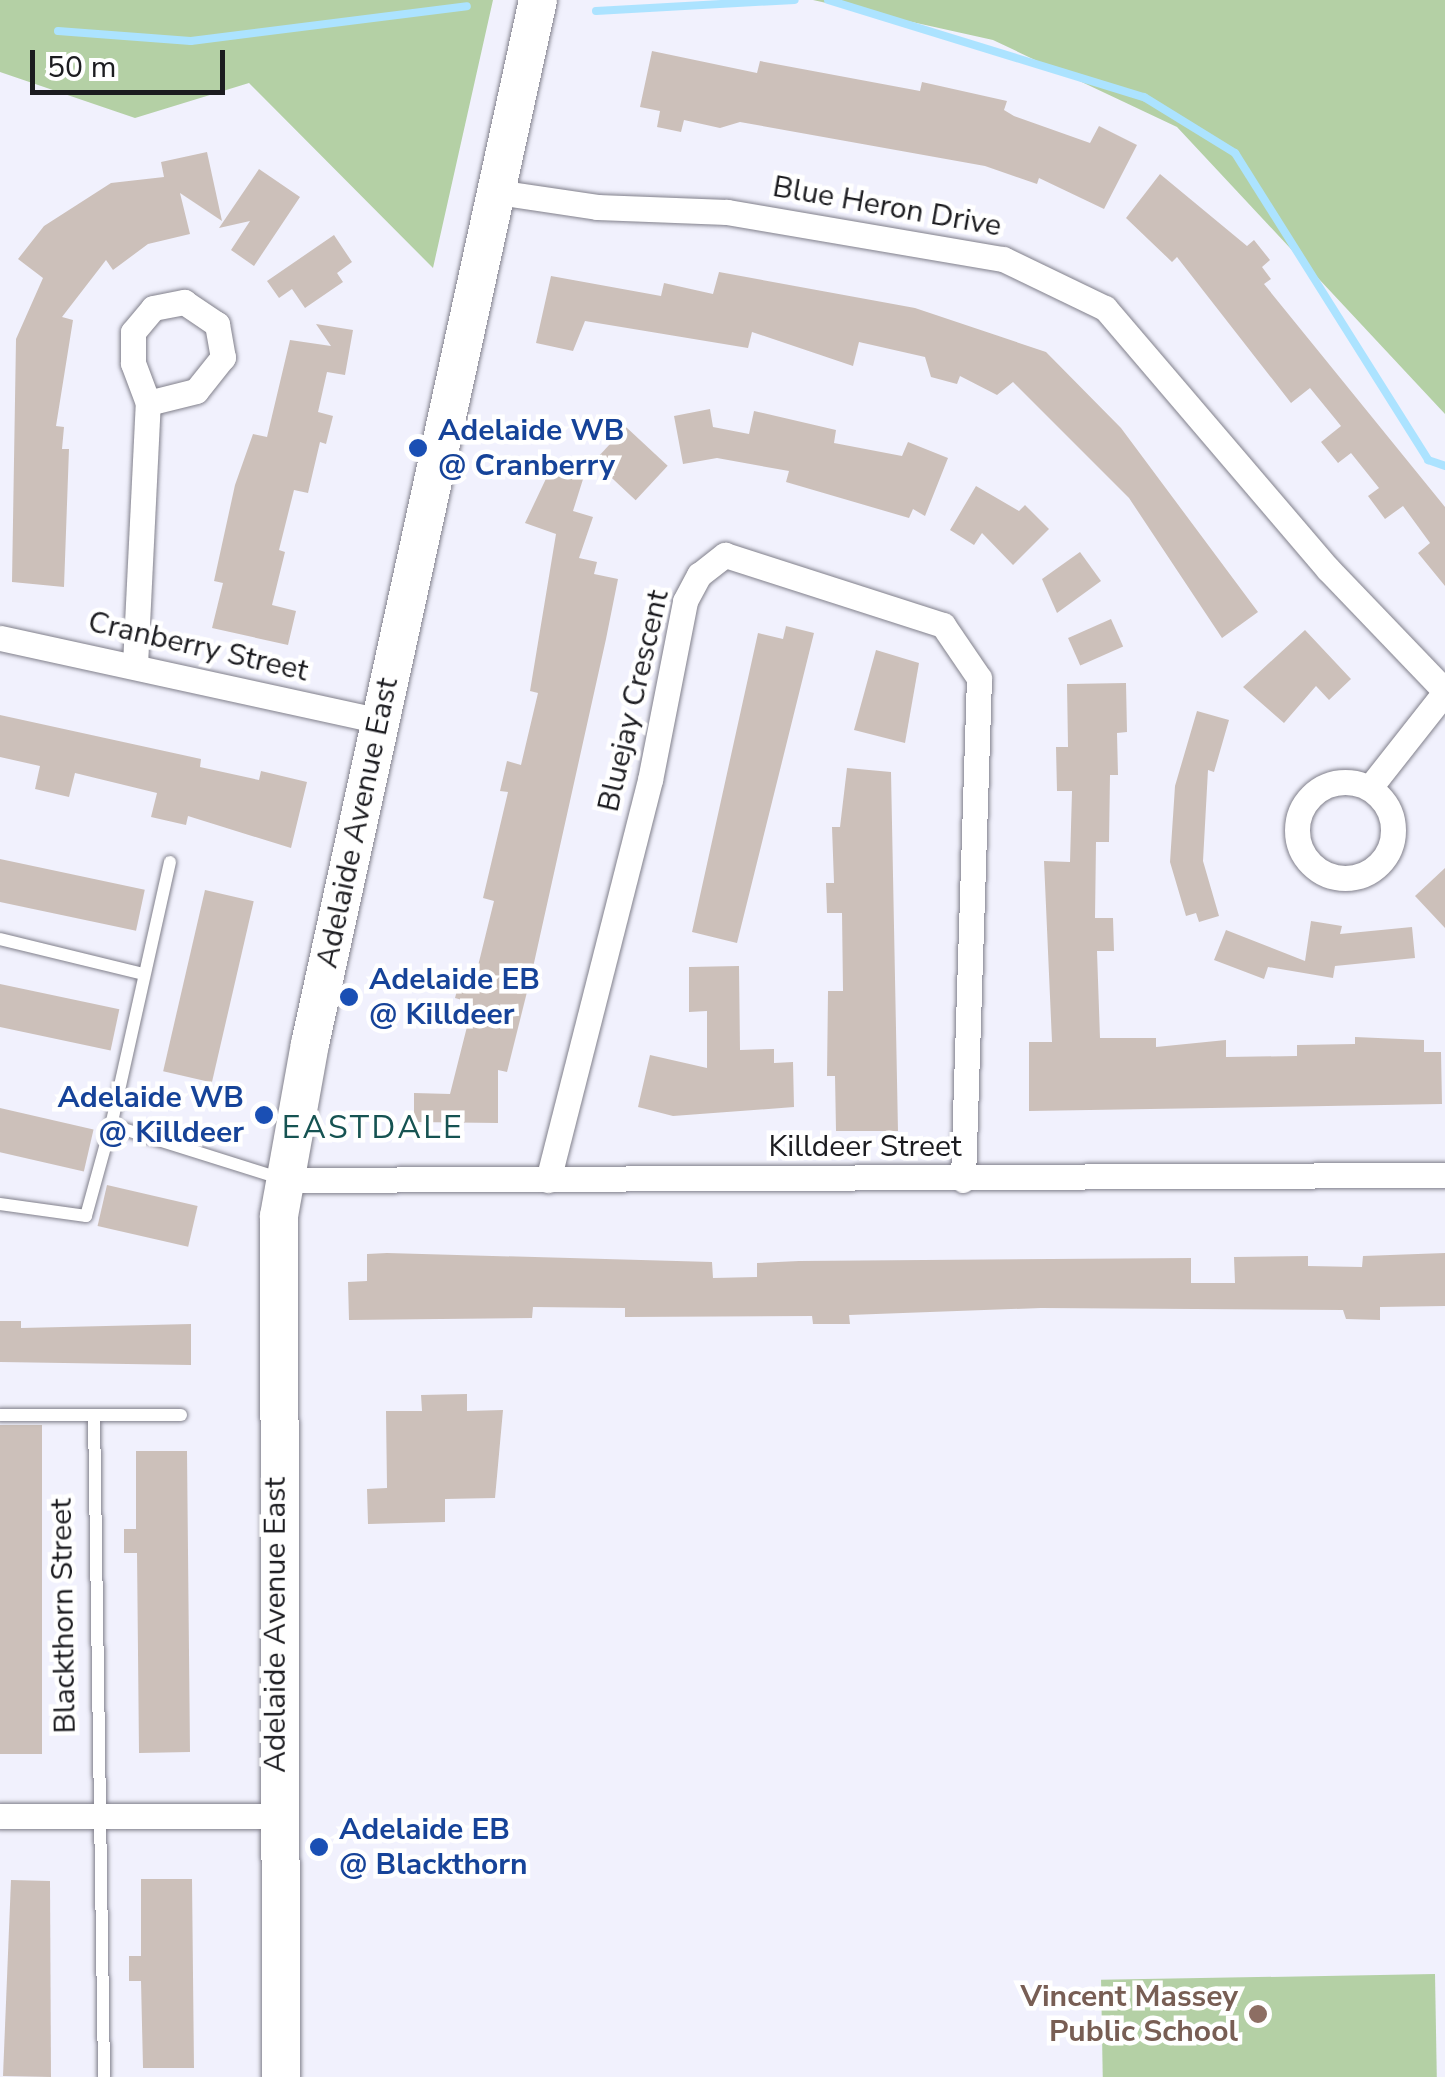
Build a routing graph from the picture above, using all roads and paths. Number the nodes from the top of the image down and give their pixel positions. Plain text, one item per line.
1 (538, 0) edge
2 (496, 192) junction
3 (148, 403) dead end
4 (0, 638) edge
5 (135, 664) junction
6 (1445, 692) edge
7 (380, 722) junction
8 (1371, 786) dead end
9 (170, 862) dead end
10 (0, 939) edge
11 (144, 974) junction
12 (111, 1125) junction
13 (1445, 1175) edge
14 (284, 1180) junction
15 (548, 1180) junction
16 (963, 1180) junction
17 (0, 1204) edge
18 (0, 1415) edge
19 (94, 1415) junction
20 (180, 1415) dead end
21 (100, 1815) junction
22 (0, 1816) edge
23 (278, 1816) junction
24 (104, 2077) edge
25 (281, 2077) edge

1 - 2 main road, Adelaide Avenue East
2 - 6 street, Blue Heron Drive
2 - 7 main road, Adelaide Avenue East
3 - 5 street
4 - 5 street, Cranberry Street
5 - 7 street, Cranberry Street
6 - 8 street
7 - 14 main road, Adelaide Avenue East
9 - 11 lane
10 - 11 lane
11 - 12 lane
12 - 14 lane
12 - 17 lane
13 - 16 street, Killdeer Street
14 - 15 street, Killdeer Street
14 - 23 main road, Adelaide Avenue East
15 - 16 street, Killdeer Street
15 - 16 street, Bluejay Crescent
18 - 19 lane
19 - 20 lane
19 - 21 lane, Blackthorn Street
21 - 22 street
21 - 23 street
21 - 24 lane, Blackthorn Street
23 - 25 main road, Adelaide Avenue East

